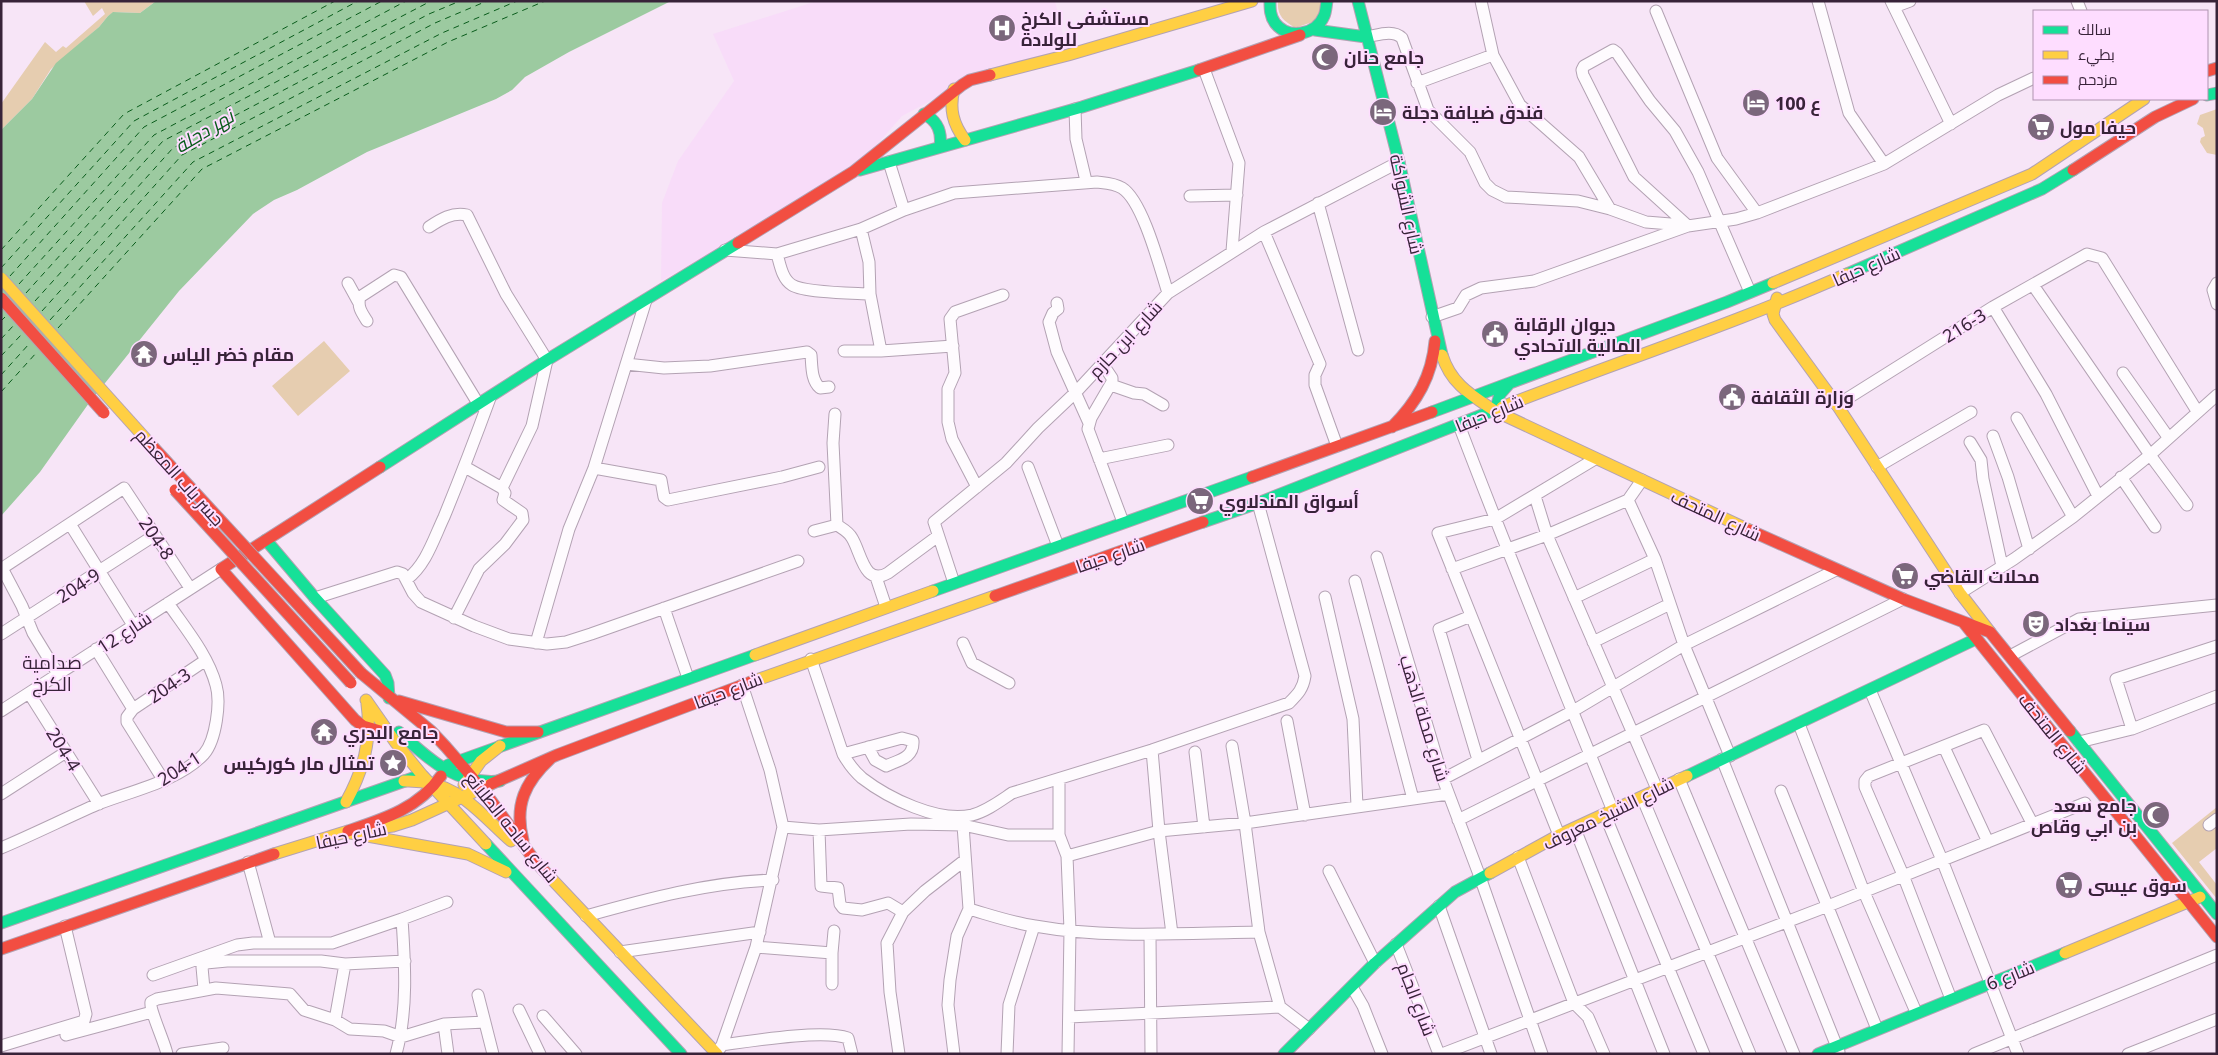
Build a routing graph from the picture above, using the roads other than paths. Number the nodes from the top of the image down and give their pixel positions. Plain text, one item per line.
1 (1252, 1) edge
2 (1270, 1) edge
3 (1327, 1) edge
4 (1358, 1) edge
5 (1480, 1) edge
6 (1818, 1) edge
7 (1910, 1) edge
8 (1892, 4) edge
9 (1656, 11) dead end
10 (1315, 30) junction
11 (1300, 35) junction
12 (1366, 37) junction
13 (1493, 55) junction
14 (1204, 69) junction
15 (2033, 78) edge
16 (1417, 83) junction
17 (954, 90) junction
18 (2143, 100) edge
19 (2191, 100) edge
20 (1075, 109) junction
21 (924, 114) junction
22 (1951, 124) junction
23 (965, 140) junction
24 (940, 147) junction
25 (890, 162) junction
26 (1398, 162) junction
27 (1884, 164) junction
28 (853, 172) junction
29 (1086, 181) junction
30 (1190, 196) dead end
31 (1237, 196) junction
32 (1318, 203) junction
33 (1610, 209) junction
34 (904, 210) junction
35 (1757, 213) junction
36 (1720, 222) junction
37 (1688, 226) junction
38 (429, 227) dead end
39 (861, 229) junction
40 (1264, 232) junction
41 (725, 250) junction
42 (1232, 251) junction
43 (777, 254) junction
44 (1799, 272) junction
45 (1, 278) edge
46 (348, 283) dead end
47 (2217, 283) edge
48 (2034, 285) junction
49 (1750, 292) junction
50 (1168, 293) junction
51 (870, 294) junction
52 (1003, 295) dead end
53 (1, 298) edge
54 (646, 300) junction
55 (1727, 302) junction
56 (358, 303) junction
57 (1057, 303) dead end
58 (2217, 304) edge
59 (1774, 306) junction
60 (1993, 307) junction
61 (1751, 315) junction
62 (1432, 317) junction
63 (367, 321) dead end
64 (1435, 330) junction
65 (1789, 342) junction
66 (953, 346) junction
67 (1358, 350) dead end
68 (844, 351) dead end
69 (881, 352) junction
70 (547, 360) junction
71 (1102, 363) junction
72 (626, 364) junction
73 (2123, 373) dead end
74 (1111, 385) junction
75 (1508, 386) junction
76 (829, 387) dead end
77 (1076, 392) junction
78 (2217, 396) edge
79 (490, 398) junction
80 (1468, 399) junction
81 (479, 405) junction
82 (1163, 405) dead end
83 (1837, 405) junction
84 (1495, 410) junction
85 (1971, 412) dead end
86 (2197, 412) junction
87 (835, 414) dead end
88 (2017, 418) dead end
89 (110, 419) dead end
90 (1472, 420) junction
91 (1089, 423) junction
92 (1459, 425) junction
93 (1392, 427) junction
94 (1993, 436) dead end
95 (2168, 437) junction
96 (1970, 442) dead end
97 (1168, 445) dead end
98 (1337, 446) junction
99 (2150, 455) junction
100 (1099, 458) junction
101 (1595, 459) junction
102 (465, 467) junction
103 (819, 467) dead end
104 (1028, 467) dead end
105 (1877, 467) junction
106 (594, 468) junction
107 (2121, 477) junction
108 (1642, 480) junction
109 (169, 484) dead end
110 (977, 487) junction
111 (502, 488) junction
112 (1535, 496) junction
113 (2098, 496) junction
114 (1628, 500) junction
115 (1258, 503) junction
116 (2187, 505) dead end
117 (2073, 516) junction
118 (1495, 519) junction
119 (1123, 522) junction
120 (70, 524) junction
121 (837, 525) junction
122 (2155, 526) dead end
123 (814, 531) dead end
124 (155, 535) junction
125 (1547, 535) junction
126 (938, 536) junction
127 (266, 540) junction
128 (1058, 546) junction
129 (1507, 547) junction
130 (2028, 549) junction
131 (1377, 557) dead end
132 (1655, 559) junction
133 (798, 562) dead end
134 (2002, 566) junction
135 (2, 568) edge
136 (221, 569) junction
137 (1452, 569) junction
138 (1836, 570) junction
139 (99, 571) junction
140 (876, 577) junction
141 (407, 579) junction
142 (1355, 581) dead end
143 (954, 582) junction
144 (190, 588) junction
145 (1961, 595) junction
146 (1325, 597) dead end
147 (315, 598) junction
148 (1574, 598) junction
149 (1903, 599) junction
150 (168, 603) junction
151 (1670, 604) junction
152 (2217, 605) edge
153 (886, 607) junction
154 (664, 608) junction
155 (1471, 616) junction
156 (26, 618) junction
157 (454, 618) junction
158 (1964, 623) junction
159 (133, 626) junction
160 (1990, 632) junction
161 (1, 634) edge
162 (1976, 639) junction
163 (1593, 642) junction
164 (963, 643) dead end
165 (536, 644) junction
166 (1684, 646) junction
167 (2217, 646) edge
168 (96, 649) junction
169 (2010, 656) junction
170 (811, 659) junction
171 (206, 660) junction
172 (361, 673) joint
173 (58, 674) junction
174 (688, 678) junction
175 (1009, 683) dead end
176 (742, 685) junction
177 (1612, 687) junction
178 (1870, 690) junction
179 (29, 693) junction
180 (2217, 696) edge
181 (1706, 697) junction
182 (389, 698) junction
183 (366, 700) junction
184 (133, 710) junction
185 (1, 711) edge
186 (1573, 711) junction
187 (1287, 721) dead end
188 (1799, 724) junction
189 (369, 728) junction
190 (2132, 729) junction
191 (393, 732) junction
192 (538, 732) junction
193 (1632, 733) junction
194 (1519, 739) junction
195 (2079, 742) junction
196 (500, 746) junction
197 (1232, 746) dead end
198 (446, 747) junction
199 (868, 747) dead end
200 (1944, 747) junction
201 (1152, 750) junction
202 (66, 752) junction
203 (1194, 752) dead end
204 (843, 754) junction
205 (1590, 755) junction
206 (1726, 757) junction
207 (551, 758) junction
208 (1478, 760) junction
209 (459, 761) junction
210 (1901, 763) junction
211 (444, 768) junction
212 (1059, 779) junction
213 (1443, 779) junction
214 (1679, 779) junction
215 (164, 781) junction
216 (430, 781) junction
217 (474, 781) junction
218 (1536, 781) junction
219 (1657, 789) junction
220 (1781, 791) dead end
221 (1, 794) edge
222 (1448, 794) junction
223 (1642, 797) junction
224 (1413, 798) junction
225 (458, 799) junction
226 (346, 802) junction
227 (2085, 803) dead end
228 (99, 804) junction
229 (1357, 806) junction
230 (1609, 813) junction
231 (1305, 815) junction
232 (1458, 820) junction
233 (1245, 823) junction
234 (2032, 823) junction
235 (963, 826) junction
236 (1204, 827) junction
237 (784, 828) junction
238 (1575, 828) junction
239 (819, 830) junction
240 (1159, 831) junction
241 (345, 832) junction
242 (1059, 835) junction
243 (1560, 835) junction
244 (1988, 842) junction
245 (525, 846) junction
246 (1, 848) edge
247 (1067, 856) junction
248 (1518, 857) junction
249 (965, 860) junction
250 (1942, 860) junction
251 (535, 861) junction
252 (248, 862) junction
253 (1329, 871) dead end
254 (1903, 875) junction
255 (1480, 877) junction
256 (520, 880) junction
257 (773, 880) junction
258 (1864, 892) junction
259 (2202, 896) junction
260 (447, 902) dead end
261 (2188, 902) junction
262 (1439, 906) junction
263 (1828, 906) junction
264 (968, 909) junction
265 (903, 912) junction
266 (2217, 914) edge
267 (586, 916) junction
268 (402, 919) junction
269 (1787, 922) junction
270 (1, 924) edge
271 (65, 926) junction
272 (1034, 926) junction
273 (1070, 930) junction
274 (834, 931) dead end
275 (760, 932) junction
276 (1259, 932) junction
277 (1172, 934) junction
278 (1150, 935) junction
279 (2217, 937) edge
280 (1745, 938) junction
281 (270, 943) junction
282 (1396, 944) junction
283 (756, 947) junction
284 (1, 949) edge
285 (1708, 951) junction
286 (620, 952) junction
287 (832, 953) junction
288 (2217, 955) edge
289 (405, 961) junction
290 (1376, 963) junction
291 (345, 964) junction
292 (1668, 966) junction
293 (153, 975) dead end
294 (1634, 979) junction
295 (832, 984) dead end
296 (1991, 984) junction
297 (1352, 986) junction
298 (204, 989) junction
299 (478, 995) dead end
300 (1951, 999) junction
301 (1574, 1003) junction
302 (1280, 1007) junction
303 (519, 1010) dead end
304 (152, 1012) junction
305 (1150, 1012) junction
306 (1916, 1012) junction
307 (543, 1016) dead end
308 (1069, 1017) junction
309 (2217, 1019) edge
310 (335, 1020) junction
311 (1530, 1020) junction
312 (485, 1022) junction
313 (444, 1024) junction
314 (1309, 1029) junction
315 (1877, 1029) junction
316 (401, 1037) junction
317 (1486, 1037) junction
318 (2012, 1038) junction
319 (223, 1048) dead end
320 (7, 1049) edge
321 (1838, 1050) edge
322 (719, 1051) edge
323 (168, 1054) edge
324 (182, 1054) edge
325 (396, 1054) edge
326 (448, 1054) edge
327 (493, 1054) edge
328 (540, 1054) edge
329 (576, 1054) edge
330 (682, 1054) edge
331 (852, 1054) edge
332 (899, 1054) edge
333 (954, 1054) edge
334 (1007, 1054) edge
335 (1068, 1054) edge
336 (1151, 1054) edge
337 (1284, 1054) edge
338 (1382, 1054) edge
339 (1440, 1054) edge
340 (1492, 1054) edge
341 (1542, 1054) edge
342 (1604, 1054) edge
343 (1664, 1054) edge
344 (1704, 1054) edge
345 (1750, 1054) edge
346 (1794, 1054) edge
347 (1818, 1054) edge
348 (1974, 1054) edge
349 (2018, 1054) edge
350 (2128, 1054) edge

1 - 17 main road
2 - 11 main road
3 - 10 main road
4 - 12 main road, شارع الشواكة
5 - 13 street
6 - 27 street
7 - 8 street
8 - 22 street
9 - 35 street
10 - 11 main road
10 - 12 main road
11 - 14 main road
12 - 16 street
12 - 26 main road, شارع الشواكة
13 - 16 street
13 - 33 street
14 - 20 main road
14 - 31 street
15 - 22 street
16 - 33 street
17 - 21 main road
17 - 23 main road
18 - 44 main road, شارع حيفا
19 - 59 main road, شارع حيفا
20 - 23 main road
20 - 29 street
21 - 24 main road
21 - 28 main road
22 - 27 street
23 - 24 main road
24 - 25 main road
25 - 28 main road
25 - 34 street
26 - 32 street, شارع ابن حازم
26 - 62 main road, شارع الشواكة
27 - 35 street
28 - 41 main road
29 - 34 street
29 - 50 street
30 - 31 street
31 - 42 street
32 - 40 street, شارع ابن حازم
32 - 67 street
33 - 37 street
34 - 39 street
35 - 36 street
36 - 37 street
36 - 37 street
36 - 49 street
37 - 62 street
38 - 70 street
39 - 43 street
39 - 51 street
40 - 42 street, شارع ابن حازم
40 - 98 street
41 - 43 street
41 - 54 main road
42 - 50 street, شارع ابن حازم
43 - 51 street
44 - 49 main road, شارع حيفا
44 - 59 main road
45 - 172 main road, جسر باب المعظم, bridge
46 - 56 street
47 - 58 street
48 - 60 street, 216-3
48 - 86 street, 216-3
48 - 99 street
49 - 55 main road, شارع حيفا
50 - 71 street, شارع ابن حازم
51 - 69 street
52 - 66 street
53 - 89 main road, bridge
54 - 70 main road
54 - 72 street
55 - 61 main road
55 - 75 main road, شارع حيفا
56 - 63 street
56 - 81 street
57 - 77 street
59 - 61 main road, شارع حيفا
59 - 65 main road, شارع المتحف
60 - 83 street, 216-3
60 - 113 street
61 - 65 main road
61 - 84 main road, شارع حيفا
62 - 64 main road, شارع الشواكة
64 - 80 main road, شارع الشواكة
64 - 93 main road
65 - 83 main road, شارع المتحف
66 - 69 street
66 - 110 street
68 - 69 street
70 - 79 main road
70 - 111 street
71 - 74 street
71 - 77 street, شارع ابن حازم
72 - 76 street
72 - 106 street
73 - 95 street
74 - 82 street
74 - 91 street
75 - 80 main road, شارع حيفا
75 - 84 main road
77 - 91 street
77 - 110 street, شارع ابن حازم
78 - 86 street
79 - 81 main road
79 - 102 street
80 - 84 main road, شارع المتحف
80 - 90 main road
80 - 93 main road, شارع حيفا
81 - 127 main road
83 - 105 main road, شارع المتحف
84 - 90 main road, شارع حيفا
84 - 101 main road, شارع المتحف
85 - 105 street
86 - 95 street
87 - 121 street
88 - 117 street
90 - 92 main road, شارع حيفا
91 - 100 street
92 - 115 main road, شارع حيفا
92 - 118 street
93 - 98 main road, شارع حيفا
94 - 130 street
95 - 99 street
96 - 134 street
97 - 100 street
98 - 119 main road, شارع حيفا
99 - 107 street
99 - 116 street
100 - 119 street
101 - 108 main road, شارع المتحف
101 - 112 street
102 - 111 street
102 - 141 street
103 - 106 street
104 - 128 street
105 - 145 main road, شارع المتحف
106 - 165 street
107 - 113 street
107 - 122 street
108 - 114 street
108 - 138 main road, شارع المتحف
109 - 183 main road, جسر باب المعظم, bridge
110 - 126 street, شارع ابن حازم
111 - 157 street
112 - 118 street
112 - 125 street
113 - 117 street
114 - 125 street
114 - 132 street
115 - 170 main road, شارع حيفا
115 - 201 street
117 - 130 street
118 - 129 street
118 - 137 street
119 - 128 main road, شارع حيفا
120 - 124 street, 204-8
120 - 135 street
120 - 139 street
121 - 123 street
121 - 140 street
124 - 139 street, 204-9
124 - 144 street, 204-8
125 - 129 street
125 - 148 street
126 - 140 street
126 - 143 street
127 - 136 main road
127 - 147 main road
128 - 143 main road, شارع حيفا
129 - 137 street
129 - 186 street
130 - 134 street
131 - 213 street, شارع محلة الذهب
132 - 148 street
132 - 151 street
133 - 154 street
134 - 145 street
135 - 156 street
136 - 144 street, شارع 12
136 - 189 main road
137 - 155 street
138 - 149 main road, شارع المتحف
138 - 166 street
139 - 156 street, 204-9
139 - 159 street
140 - 153 street
141 - 147 street
141 - 157 street
142 - 224 street
143 - 153 main road, شارع حيفا
144 - 150 street, شارع 12
145 - 158 main road
145 - 160 main road, شارع المتحف
146 - 229 street
147 - 182 main road
148 - 163 street
149 - 158 main road, شارع المتحف
149 - 181 street
150 - 159 street, شارع 12
150 - 171 street, 204-1
151 - 163 street
151 - 166 street
152 - 169 street
153 - 174 main road, شارع حيفا
154 - 165 street
154 - 174 street
155 - 194 street
155 - 208 street
156 - 161 street, 204-9
156 - 173 street
157 - 165 street
158 - 160 main road, شارع المتحف
158 - 162 main road, شارع المتحف
159 - 168 street, شارع 12
160 - 169 main road, شارع المتحف
162 - 178 main road, شارع الشيخ معروف
162 - 261 main road, شارع المتحف
163 - 177 street
164 - 175 street
166 - 177 street
166 - 181 street
167 - 190 street
168 - 173 street, شارع 12
168 - 184 street
169 - 195 main road, شارع المتحف
170 - 176 main road, شارع حيفا
170 - 204 street
171 - 184 street, 204-3
171 - 215 street, 204-1
172 - 182 main road, شارع ساحه الطلائع
173 - 179 street, شارع 12
174 - 192 main road, شارع حيفا
176 - 207 main road, شارع حيفا
176 - 237 street
177 - 186 street
177 - 193 street
178 - 188 main road, شارع الشيخ معروف
178 - 210 street
179 - 185 street, شارع 12
179 - 202 street, 204-4
180 - 190 street
181 - 193 street
181 - 206 street
182 - 192 main road
182 - 198 main road, شارع ساحه الطلائع
183 - 189 main road
183 - 191 main road, جسر باب المعظم
184 - 215 street
186 - 194 street
186 - 205 street
187 - 231 street
188 - 206 main road, شارع الشيخ معروف
188 - 258 street
189 - 191 main road
189 - 226 main road
190 - 195 street
191 - 211 main road
191 - 216 main road, شارع ساحه الطلائع
192 - 196 main road, شارع حيفا
193 - 205 street
193 - 219 street
194 - 208 street
194 - 218 street
195 - 259 main road, شارع المتحف
196 - 209 main road, شارع حيفا
196 - 217 main road
197 - 233 street
198 - 209 main road, شارع ساحه الطلائع
198 - 211 main road
199 - 204 street
200 - 210 street
200 - 234 street
200 - 244 street
201 - 212 street
201 - 240 street
202 - 221 street
202 - 228 street, 204-4
203 - 236 street
204 - 212 street
205 - 218 street
205 - 230 street
206 - 214 main road, شارع الشيخ معروف
206 - 269 street
207 - 217 main road, شارع حيفا
207 - 245 main road
208 - 213 street
209 - 211 main road, شارع حيفا
209 - 217 main road, شارع ساحه الطلائع
210 - 250 street
210 - 254 street
211 - 216 main road, شارع حيفا
211 - 216 main road
211 - 217 main road
212 - 242 street
213 - 222 street, شارع محلة الذهب
214 - 219 main road, شارع الشيخ معروف
214 - 280 street
215 - 228 street, 204-1
216 - 225 main road, شارع ساحه الطلائع
216 - 226 main road, شارع حيفا
216 - 241 main road
217 - 225 main road, شارع حيفا
217 - 225 main road
217 - 245 main road, شارع ساحه الطلائع
218 - 232 street
218 - 243 street
219 - 223 main road, شارع الشيخ معروف
220 - 263 street
222 - 224 street
222 - 232 street, شارع محلة الذهب
223 - 230 main road, شارع الشيخ معروف
223 - 285 street
224 - 229 street
225 - 241 main road, شارع حيفا
225 - 251 main road
225 - 256 main road, شارع ساحه الطلائع
226 - 270 main road, شارع حيفا
227 - 234 street
228 - 246 street, 204-1
229 - 231 street
230 - 238 main road, شارع الشيخ معروف
230 - 292 street
231 - 233 street
232 - 255 street, شارع محلة الذهب
233 - 236 street
233 - 276 street
234 - 244 street
235 - 239 street
235 - 242 street
235 - 249 street
236 - 240 street
237 - 239 street
237 - 257 street
238 - 243 main road, شارع الشيخ معروف
238 - 294 street
239 - 265 street
240 - 247 street
240 - 277 street
241 - 252 main road, شارع حيفا
241 - 256 main road
242 - 247 street
243 - 248 main road, شارع الشيخ معروف
244 - 250 street
245 - 251 main road, شارع ساحه الطلائع
247 - 273 street
248 - 255 main road, شارع الشيخ معروف
248 - 301 street
249 - 264 street
249 - 265 street
250 - 254 street
250 - 296 street
251 - 267 main road, شارع ساحه الطلائع
252 - 271 main road, شارع حيفا
252 - 281 street
253 - 290 street
254 - 258 street
254 - 300 street
255 - 262 main road, شارع الشيخ معروف
255 - 311 street, شارع محلة الذهب
256 - 330 main road, شارع ساحه الطلائع
257 - 267 street
257 - 275 street
258 - 263 street
258 - 306 street
259 - 261 main road, شارع 6
259 - 266 main road, شارع المتحف
260 - 268 street
261 - 279 main road, شارع المتحف
261 - 296 main road, شارع 6
262 - 282 main road, شارع الشيخ معروف
262 - 317 street
263 - 269 street
263 - 315 street
264 - 272 street
264 - 333 street
265 - 332 street
267 - 286 main road, شارع ساحه الطلائع
268 - 281 street
268 - 289 street
269 - 280 street
269 - 321 street
271 - 284 main road, شارع حيفا
271 - 320 street
272 - 273 street
272 - 334 street
273 - 278 street
273 - 308 street
274 - 287 street
275 - 283 street
275 - 286 street
276 - 277 street
276 - 302 street
277 - 278 street
278 - 305 street
280 - 285 street
280 - 346 street
281 - 293 street
282 - 290 main road, شارع الشيخ معروف
282 - 339 street, شارع الجام
283 - 287 street
283 - 322 street
285 - 292 street
285 - 345 street
286 - 322 main road, شارع ساحه الطلائع
287 - 295 street
288 - 318 street
289 - 291 street
289 - 316 street
290 - 297 main road, شارع الشيخ معروف
291 - 298 street
291 - 310 street
292 - 294 street
292 - 344 street
294 - 301 street
294 - 343 street
296 - 300 main road, شارع 6
296 - 318 street
297 - 314 main road, شارع الشيخ معروف
297 - 338 street
298 - 304 street
298 - 310 street
299 - 312 street
300 - 306 main road, شارع 6
301 - 311 street
301 - 342 street
302 - 305 street
302 - 314 street
303 - 328 street
304 - 320 street
304 - 323 street
305 - 308 street
305 - 336 street
306 - 315 main road, شارع 6
307 - 329 street
308 - 335 street
309 - 350 street
310 - 316 street
311 - 317 street
311 - 341 street, شارع محلة الذهب
312 - 313 street
312 - 327 street
313 - 316 street
313 - 326 street
314 - 337 main road, شارع الشيخ معروف
315 - 321 main road, شارع 6
316 - 325 street
317 - 339 street
317 - 340 street
318 - 348 street
318 - 349 street
319 - 324 street
321 - 347 main road, شارع 6
322 - 331 street

